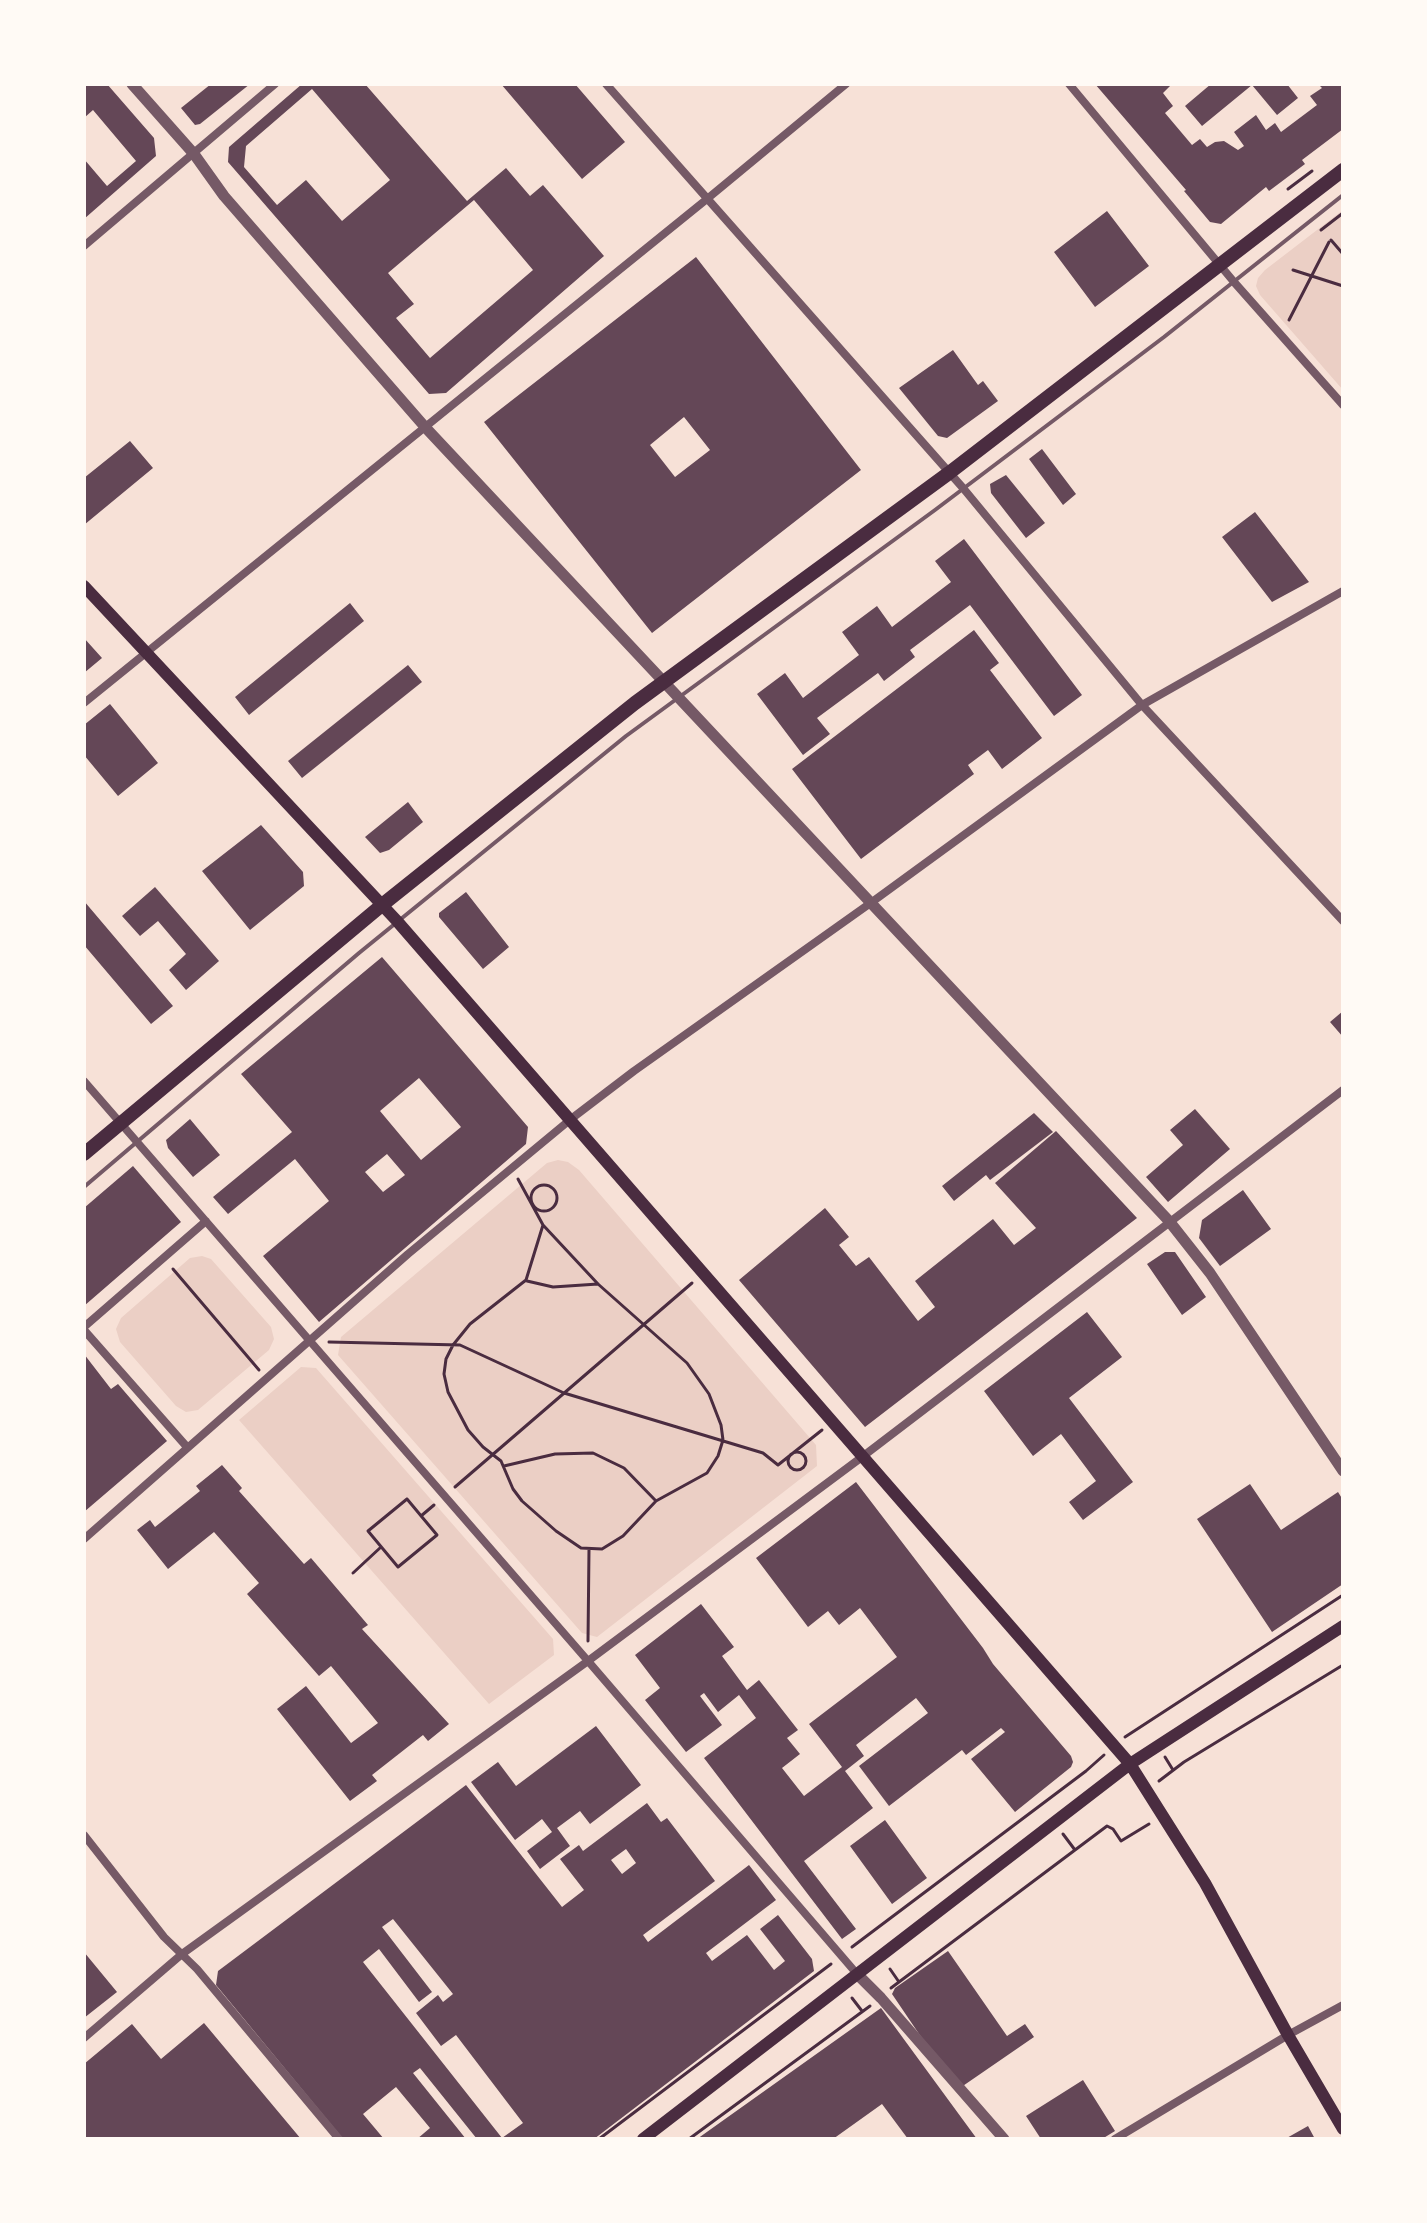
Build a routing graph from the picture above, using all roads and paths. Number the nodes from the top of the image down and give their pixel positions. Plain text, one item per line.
1 (132, 84) edge
2 (275, 84) edge
3 (606, 84) edge
4 (846, 84) edge
5 (1069, 84) edge
6 (194, 154) junction
7 (1343, 170) edge
8 (1312, 171) dead end
9 (1288, 189) dead end
10 (1343, 195) edge
11 (707, 199) junction
12 (1343, 213) edge
13 (1321, 230) dead end
14 (84, 246) edge
15 (1343, 254) edge
16 (1220, 265) junction
17 (1293, 270) dead end
18 (1312, 275) junction
19 (1234, 282) junction
20 (1343, 286) edge
21 (1289, 320) dead end
22 (1343, 405) edge
23 (425, 427) junction
24 (949, 473) junction
25 (963, 488) junction
26 (84, 586) edge
27 (1343, 591) edge
28 (144, 653) junction
29 (663, 683) junction
30 (676, 697) junction
31 (84, 703) edge
32 (1142, 705) junction
33 (872, 902) junction
34 (382, 905) junction
35 (397, 921) junction
36 (1343, 921) edge
37 (84, 1081) edge
38 (1343, 1090) edge
39 (571, 1119) junction
40 (121, 1123) junction
41 (137, 1141) junction
42 (84, 1154) edge
43 (512, 1168) junction
44 (84, 1187) edge
45 (531, 1204) junction
46 (206, 1221) junction
47 (1169, 1221) junction
48 (543, 1225) junction
49 (163, 1258) junction
50 (704, 1272) junction
51 (526, 1280) junction
52 (598, 1284) junction
53 (642, 1325) junction
54 (84, 1328) edge
55 (309, 1343) junction
56 (453, 1345) junction
57 (267, 1379) junction
58 (564, 1393) junction
59 (833, 1422) junction
60 (723, 1440) junction
61 (187, 1447) junction
62 (792, 1453) junction
63 (491, 1454) junction
64 (862, 1457) junction
65 (504, 1466) junction
66 (1343, 1471) edge
67 (444, 1496) junction
68 (656, 1501) junction
69 (421, 1516) junction
70 (84, 1539) edge
71 (381, 1547) junction
72 (589, 1549) junction
73 (353, 1573) dead end
74 (1343, 1595) edge
75 (1343, 1626) edge
76 (588, 1661) junction
77 (1343, 1665) edge
78 (1114, 1745) junction
79 (1130, 1764) junction
80 (1159, 1790) dead end
81 (1163, 1815) junction
82 (84, 1835) edge
83 (182, 1954) junction
84 (841, 1954) junction
85 (857, 1974) junction
86 (881, 1998) junction
87 (1343, 2005) edge
88 (1288, 2035) junction
89 (84, 2038) edge
90 (1343, 2129) edge
91 (339, 2139) edge
92 (599, 2139) edge
93 (643, 2139) edge
94 (689, 2139) edge
95 (1004, 2139) edge
96 (1115, 2139) edge

1 - 6 street
2 - 6 street
3 - 11 street
4 - 11 street
5 - 16 street
6 - 14 street
6 - 23 street
7 - 16 main road
8 - 9 path
10 - 19 lane
11 - 23 street
11 - 24 street
12 - 13 path
15 - 18 path
16 - 19 street
16 - 24 main road
17 - 18 path
18 - 20 path
18 - 21 path
19 - 22 street
19 - 25 lane
23 - 28 street
23 - 29 street
24 - 25 street
24 - 29 main road
25 - 30 lane
25 - 32 street
26 - 28 main road
27 - 32 street
28 - 31 street
28 - 34 main road
29 - 30 street
29 - 34 main road
30 - 33 street
30 - 35 lane
32 - 33 street
32 - 36 street
33 - 39 street
33 - 47 street
34 - 35 main road
34 - 40 main road
35 - 39 main road
35 - 41 lane
37 - 40 street
38 - 47 street
39 - 43 street
39 - 50 main road
40 - 41 street
40 - 42 main road
41 - 44 lane
41 - 46 street
43 - 45 path
43 - 55 street
45 - 45 path
45 - 48 path
46 - 49 street
46 - 55 street
47 - 64 street
47 - 66 street
48 - 51 path
48 - 52 path
49 - 54 street
49 - 57 path
50 - 53 path
50 - 59 main road
51 - 52 path
51 - 56 path
52 - 53 path
53 - 58 path
53 - 60 path
54 - 61 street
55 - 56 path
55 - 57 street
55 - 67 street
56 - 58 path
56 - 63 path
57 - 61 street
58 - 60 path
58 - 63 path
59 - 62 path
59 - 64 main road
60 - 62 path
60 - 68 path
61 - 70 street
62 - 62 path
63 - 65 path
63 - 67 path
64 - 76 street
64 - 78 main road
65 - 68 path
65 - 72 path
67 - 69 path
67 - 76 street
68 - 72 path
69 - 71 path
69 - 71 path
71 - 73 path
72 - 76 path
74 - 78 path
75 - 79 main road
76 - 83 street
76 - 84 street
77 - 80 path
78 - 79 main road
78 - 84 path
79 - 81 main road
79 - 85 main road
81 - 86 path
81 - 88 main road
82 - 83 street
83 - 89 street
83 - 91 street
84 - 85 street
84 - 92 path
85 - 86 street
85 - 93 main road
86 - 94 path
86 - 95 street
87 - 88 street
88 - 90 main road
88 - 96 street

